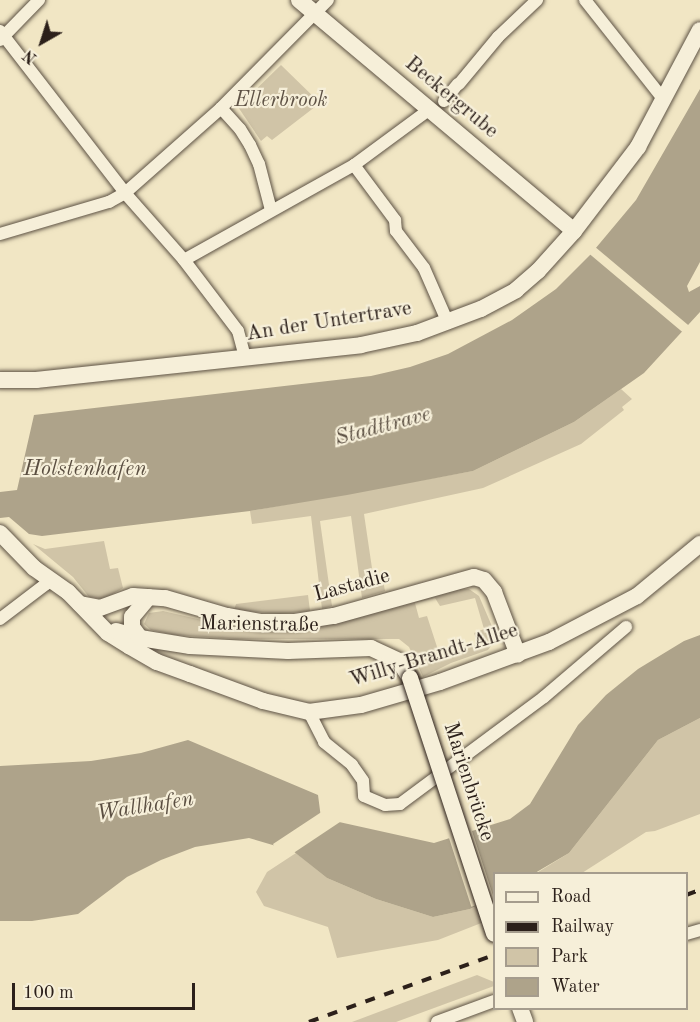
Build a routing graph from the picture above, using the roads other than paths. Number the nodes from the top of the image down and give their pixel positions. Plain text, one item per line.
1 (39, 0) edge
2 (299, 0) edge
3 (328, 0) edge
4 (537, 0) edge
5 (585, 0) edge
6 (315, 13) junction
7 (700, 30) edge
8 (2, 36) edge
9 (664, 99) junction
10 (438, 106) junction
11 (220, 108) junction
12 (354, 165) junction
13 (125, 193) junction
14 (271, 210) junction
15 (574, 231) junction
16 (0, 234) edge
17 (184, 260) junction
18 (448, 323) junction
19 (245, 358) junction
20 (0, 380) edge
21 (0, 521) edge
22 (10, 540) edge
23 (700, 544) edge
24 (50, 578) junction
25 (149, 597) junction
26 (80, 604) junction
27 (0, 619) edge
28 (100, 622) junction
29 (626, 627) dead end
30 (140, 638) junction
31 (190, 646) junction
32 (518, 655) junction
33 (410, 678) joint
34 (207, 680) junction
35 (309, 712) junction
36 (493, 928) edge
37 (493, 1002) edge
38 (437, 1022) edge

1 - 8 street
2 - 6 street, Beckergrube
3 - 6 street
4 - 10 street
5 - 9 street
6 - 10 street, Beckergrube
6 - 11 street
7 - 9 street, An der Untertrave
8 - 13 street
9 - 15 street, An der Untertrave
10 - 12 street
10 - 15 street, Beckergrube
11 - 13 street
11 - 14 street
12 - 14 street
12 - 18 street
13 - 16 street
13 - 17 street
14 - 17 street
15 - 18 street, An der Untertrave
17 - 19 street
18 - 19 street, An der Untertrave
19 - 20 street, An der Untertrave
21 - 22 street, Willy-Brandt-Allee
22 - 24 street, Willy-Brandt-Allee
23 - 32 street, Willy-Brandt-Allee
24 - 26 street, Willy-Brandt-Allee
24 - 27 street
25 - 26 street, Lastadie
25 - 30 street
25 - 32 street, Lastadie
26 - 28 street, Willy-Brandt-Allee
28 - 30 street, Marienstraße
28 - 34 street, Willy-Brandt-Allee
29 - 35 street
30 - 31 street, Marienstraße
31 - 33 street, Marienstraße
31 - 34 street
32 - 35 street, Willy-Brandt-Allee
33 - 36 street, Marienbrücke, bridge
34 - 35 street, Willy-Brandt-Allee
37 - 38 street

